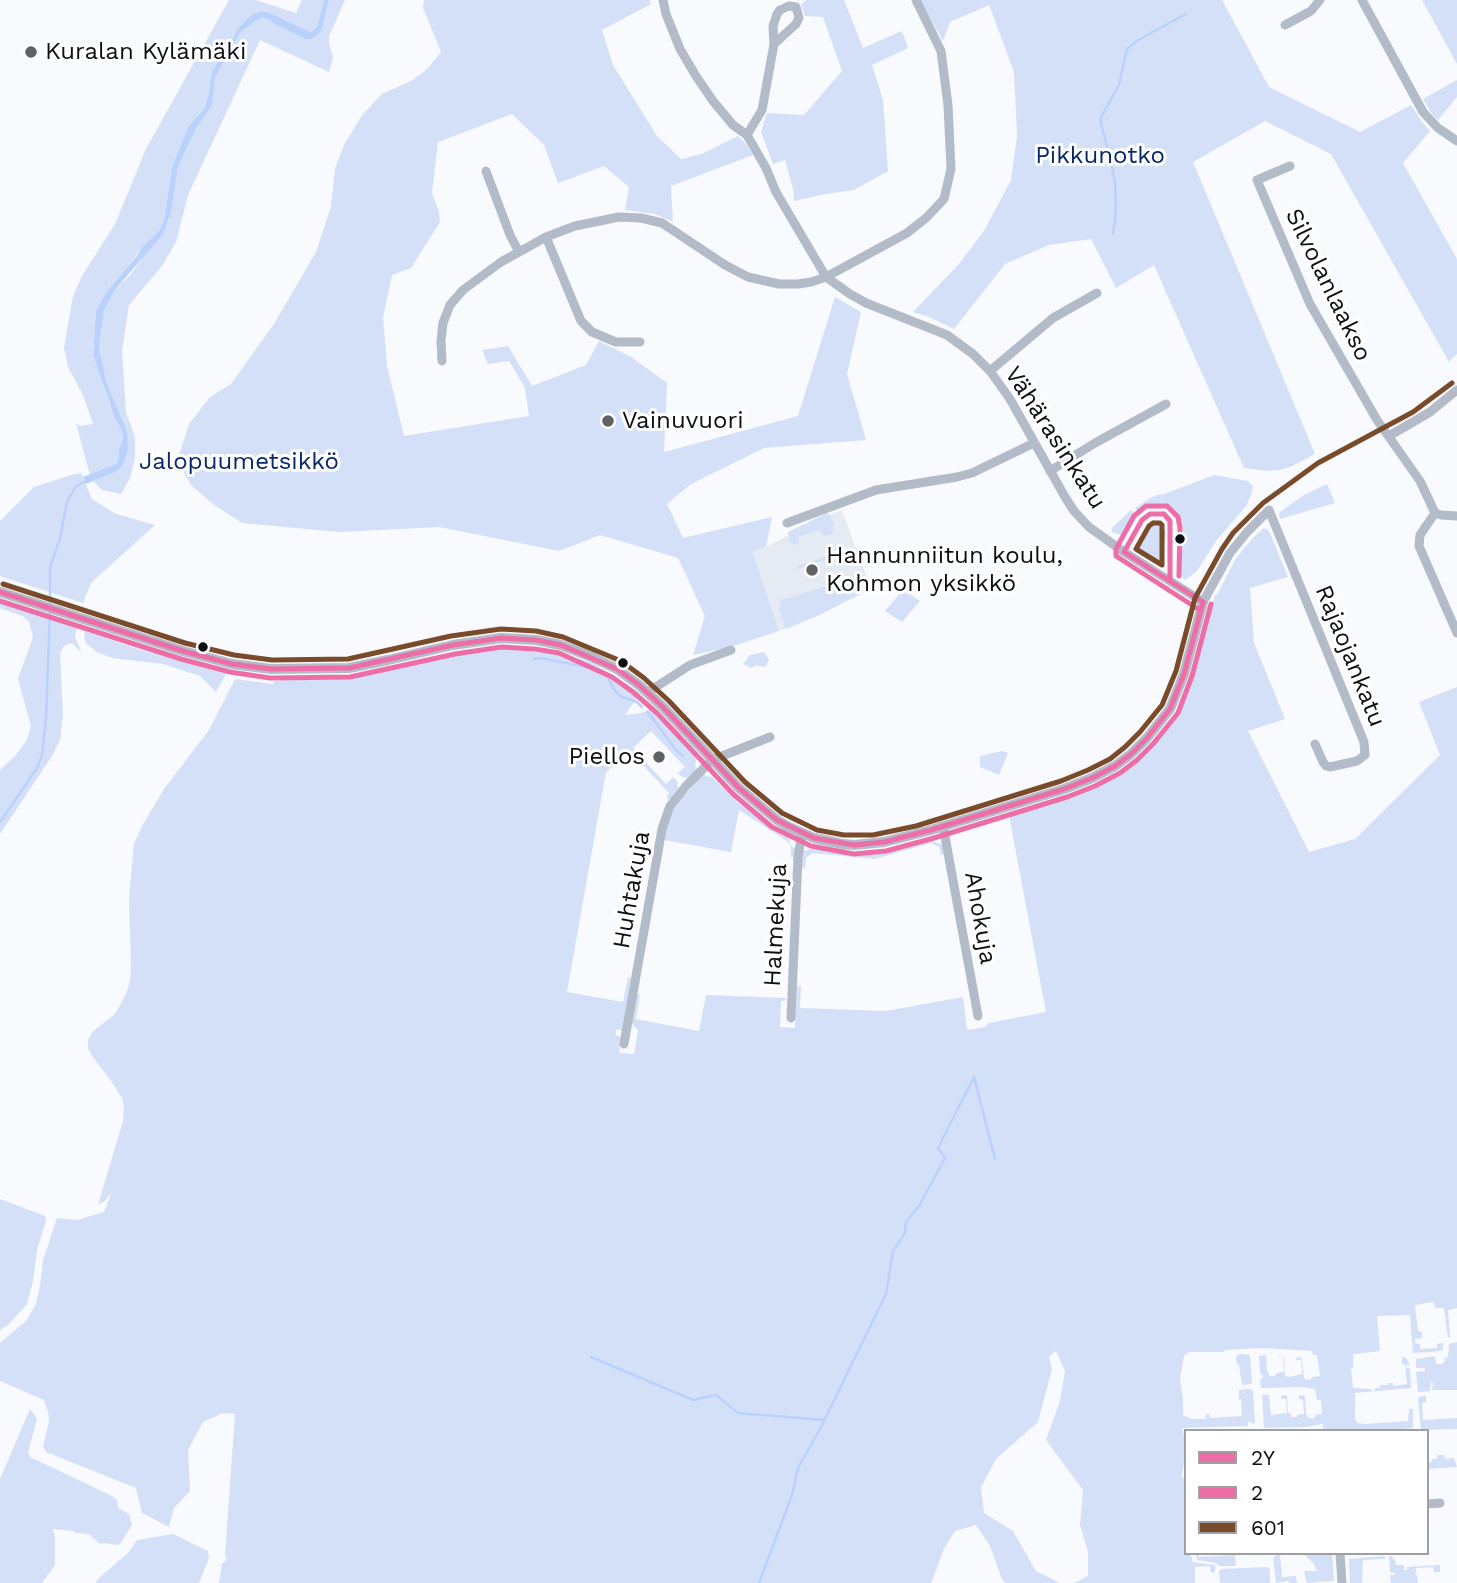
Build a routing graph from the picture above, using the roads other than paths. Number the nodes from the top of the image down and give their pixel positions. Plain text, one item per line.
1 (663, 0) edge
2 (916, 0) edge
3 (1320, 0) edge
4 (1362, 0) edge
5 (1285, 25) dead end
6 (774, 44) dead end
7 (747, 135) junction
8 (1457, 141) edge
9 (1290, 166) dead end
10 (486, 171) dead end
11 (546, 237) junction
12 (519, 252) junction
13 (826, 278) junction
14 (1097, 293) dead end
15 (640, 342) dead end
16 (442, 361) dead end
17 (990, 371) junction
18 (1457, 390) edge
19 (1166, 404) dead end
20 (1389, 436) junction
21 (1034, 443) junction
22 (1050, 471) junction
23 (1435, 513) junction
24 (1457, 516) edge
25 (787, 523) dead end
26 (3, 593) edge
27 (1203, 602) junction
28 (1457, 633) edge
29 (732, 650) dead end
30 (648, 692) junction
31 (770, 737) dead end
32 (1315, 744) dead end
33 (712, 760) junction
34 (943, 826) junction
35 (802, 833) junction
36 (978, 1016) dead end
37 (791, 1018) dead end
38 (624, 1044) dead end
39 (1440, 1503) dead end
40 (1429, 1504) edge
41 (1340, 1555) edge
42 (1342, 1583) edge

1 - 7 street, Vähärasinkatu
2 - 13 street
3 - 5 street
4 - 8 street
6 - 7 street
7 - 13 street, Vähärasinkatu
9 - 20 street, Silvolanlaakso
10 - 12 street
11 - 12 street
11 - 13 street
11 - 15 street
12 - 16 street
13 - 17 street, Vähärasinkatu
14 - 17 street
17 - 21 street, Vähärasinkatu
18 - 20 street
19 - 22 street
20 - 23 street
21 - 22 street, Vähärasinkatu
21 - 25 street
22 - 27 street, Vähärasinkatu
23 - 24 street
23 - 28 street
26 - 30 street
27 - 32 street, Rajaojankatu
27 - 34 street
29 - 30 street
30 - 33 street
31 - 33 street
33 - 35 street
33 - 38 street, Huhtakuja
34 - 35 street
34 - 36 street, Ahokuja
35 - 37 street, Halmekuja
39 - 40 street
41 - 42 street

